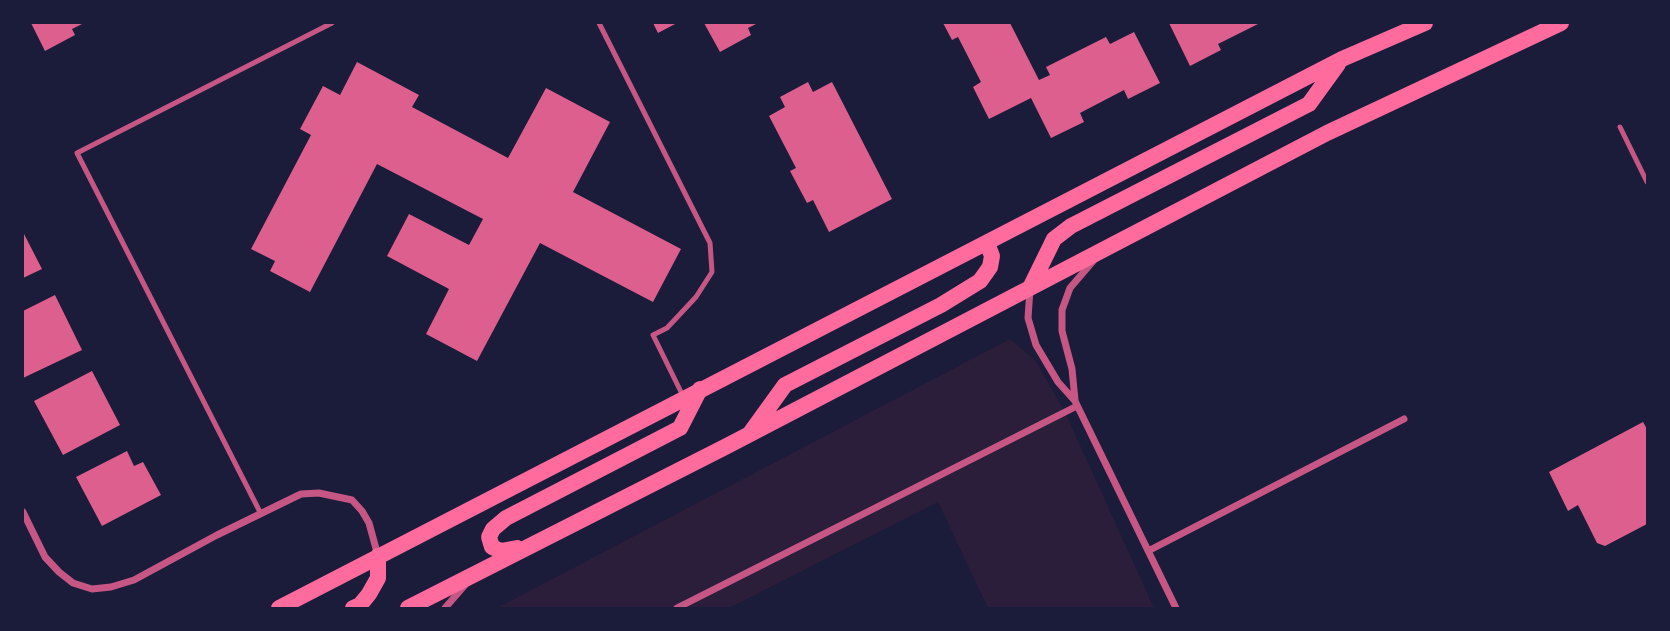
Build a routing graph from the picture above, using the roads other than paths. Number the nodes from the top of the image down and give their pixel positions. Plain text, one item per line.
1 (332, 23) edge
2 (599, 23) edge
3 (1425, 23) edge
4 (1561, 23) edge
5 (1342, 60) junction
6 (1620, 127) dead end
7 (1647, 182) edge
8 (987, 243) junction
9 (1103, 250) junction
10 (1030, 288) junction
11 (700, 389) junction
12 (684, 398) junction
13 (1076, 403) junction
14 (1404, 418) dead end
15 (750, 434) junction
16 (23, 512) edge
17 (261, 514) junction
18 (532, 545) junction
19 (1150, 550) junction
20 (378, 556) junction
21 (480, 572) junction
22 (279, 608) edge
23 (353, 608) edge
24 (408, 608) edge
25 (445, 608) edge
26 (677, 608) edge
27 (1176, 608) edge

1 - 17 lane
2 - 12 lane
3 - 5 main road
4 - 9 main road
5 - 8 main road
5 - 10 main road
6 - 7 lane
8 - 11 main road
8 - 15 main road
9 - 10 main road
9 - 13 street
10 - 13 street
10 - 15 main road
11 - 12 main road
11 - 18 main road
12 - 20 main road
13 - 19 street
13 - 26 street
14 - 19 street
15 - 18 main road
16 - 17 street
17 - 20 street
18 - 21 main road
19 - 27 street
20 - 22 main road
20 - 23 main road
21 - 24 main road
21 - 25 street

